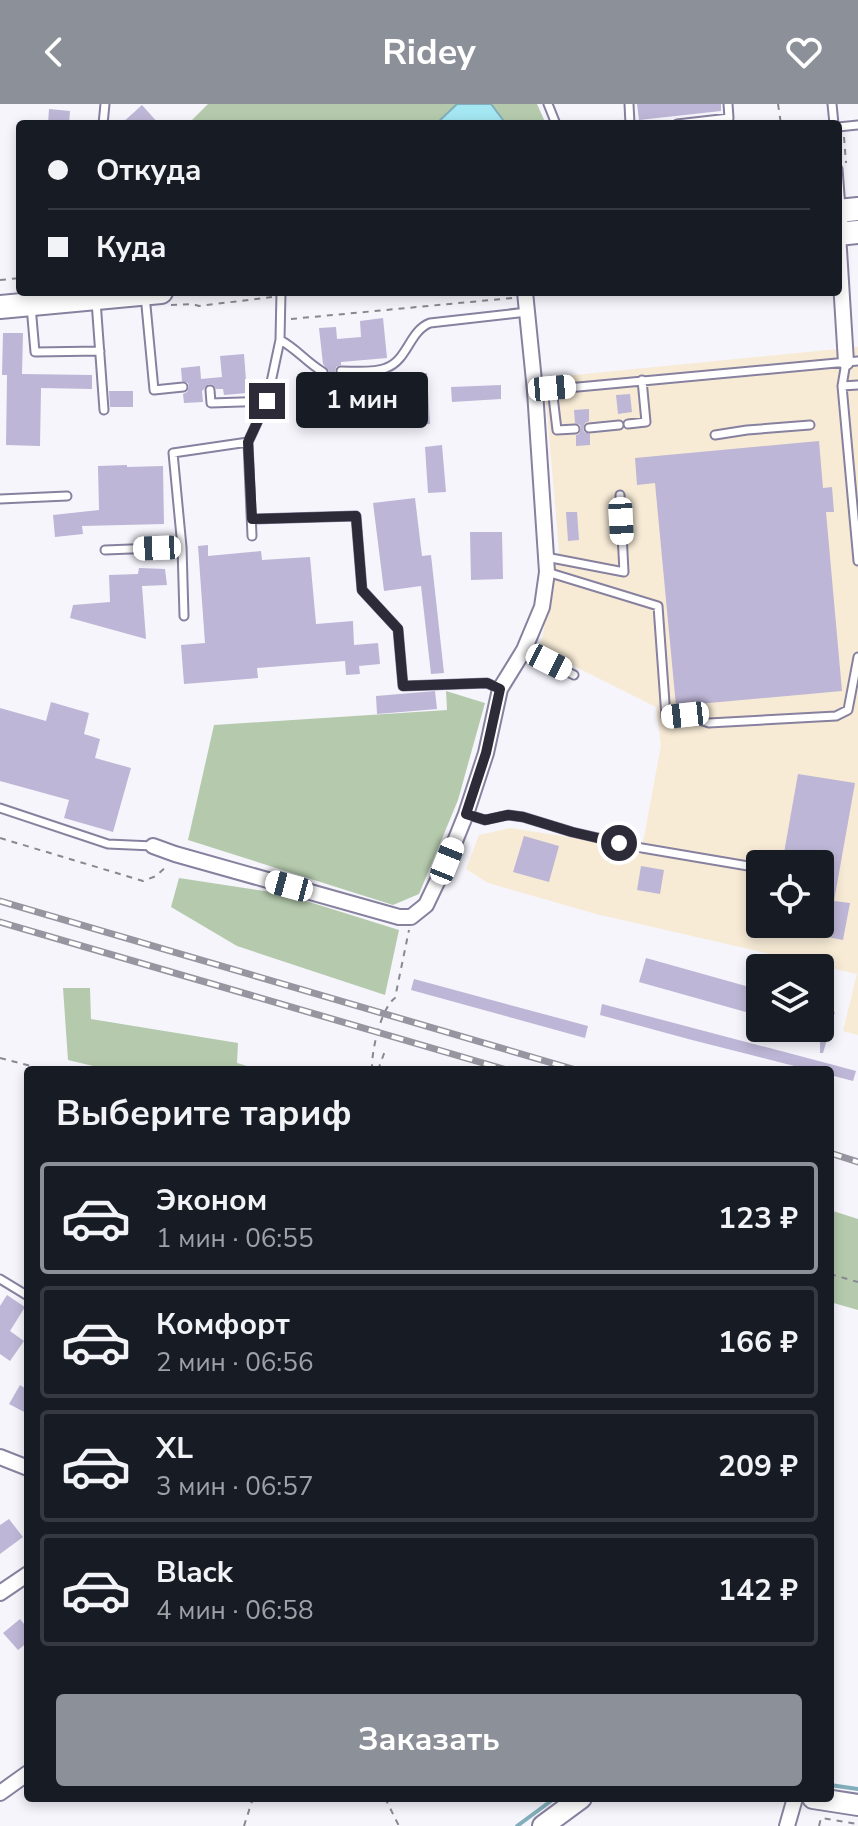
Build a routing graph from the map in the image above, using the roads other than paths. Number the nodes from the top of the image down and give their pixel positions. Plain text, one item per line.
1 (728, 104) edge
2 (712, 120) edge
3 (842, 170) edge
4 (846, 210) edge
5 (842, 270) edge
6 (119, 296) edge
7 (153, 296) edge
8 (281, 296) edge
9 (25, 297) edge
10 (96, 298) junction
11 (525, 300) edge
12 (0, 307) edge
13 (280, 340) junction
14 (100, 351) junction
15 (852, 361) edge
16 (341, 371) dead end
17 (323, 372) dead end
18 (642, 380) junction
19 (858, 385) edge
20 (842, 386) junction
21 (183, 387) dead end
22 (552, 388) junction
23 (210, 390) dead end
24 (535, 391) junction
25 (267, 401) junction
26 (104, 410) dead end
27 (810, 425) dead end
28 (589, 428) dead end
29 (575, 429) dead end
30 (715, 435) dead end
31 (248, 442) junction
32 (620, 495) dead end
33 (67, 496) dead end
34 (0, 499) edge
35 (252, 519) junction
36 (252, 536) dead end
37 (182, 547) junction
38 (105, 550) dead end
39 (858, 561) edge
40 (546, 564) junction
41 (184, 616) dead end
42 (524, 650) junction
43 (858, 657) edge
44 (574, 675) dead end
45 (500, 689) junction
46 (0, 808) edge
47 (466, 814) junction
48 (153, 846) joint
49 (746, 866) edge
50 (0, 1279) edge
51 (24, 1294) edge
52 (0, 1457) edge
53 (24, 1466) edge
54 (24, 1577) edge
55 (0, 1593) edge
56 (24, 1776) edge
57 (0, 1793) edge
58 (834, 1801) edge
59 (576, 1802) edge
60 (794, 1802) edge
61 (858, 1805) edge
62 (552, 1823) edge
63 (787, 1826) edge

1 - 2 lane
3 - 4 lane
5 - 15 street
6 - 10 main road
7 - 21 lane
8 - 13 lane
9 - 10 main road
9 - 12 main road
9 - 14 lane
10 - 14 lane
11 - 16 lane
11 - 24 street
13 - 17 lane
13 - 25 lane
14 - 26 lane
15 - 18 lane
15 - 20 lane
18 - 22 lane
18 - 28 lane
19 - 20 lane
20 - 39 lane
22 - 24 lane
22 - 29 lane
23 - 25 lane
24 - 40 street
25 - 31 lane
27 - 30 lane
31 - 35 lane
31 - 37 lane
32 - 40 lane
33 - 34 lane
35 - 36 lane
35 - 45 lane
37 - 38 lane
37 - 41 lane
40 - 42 street
40 - 43 lane
42 - 44 lane
42 - 45 street
45 - 47 street
46 - 48 lane
47 - 48 street
47 - 49 lane
50 - 51 lane
52 - 53 street
54 - 55 street
56 - 57 street
58 - 61 street
59 - 62 street
60 - 63 street

